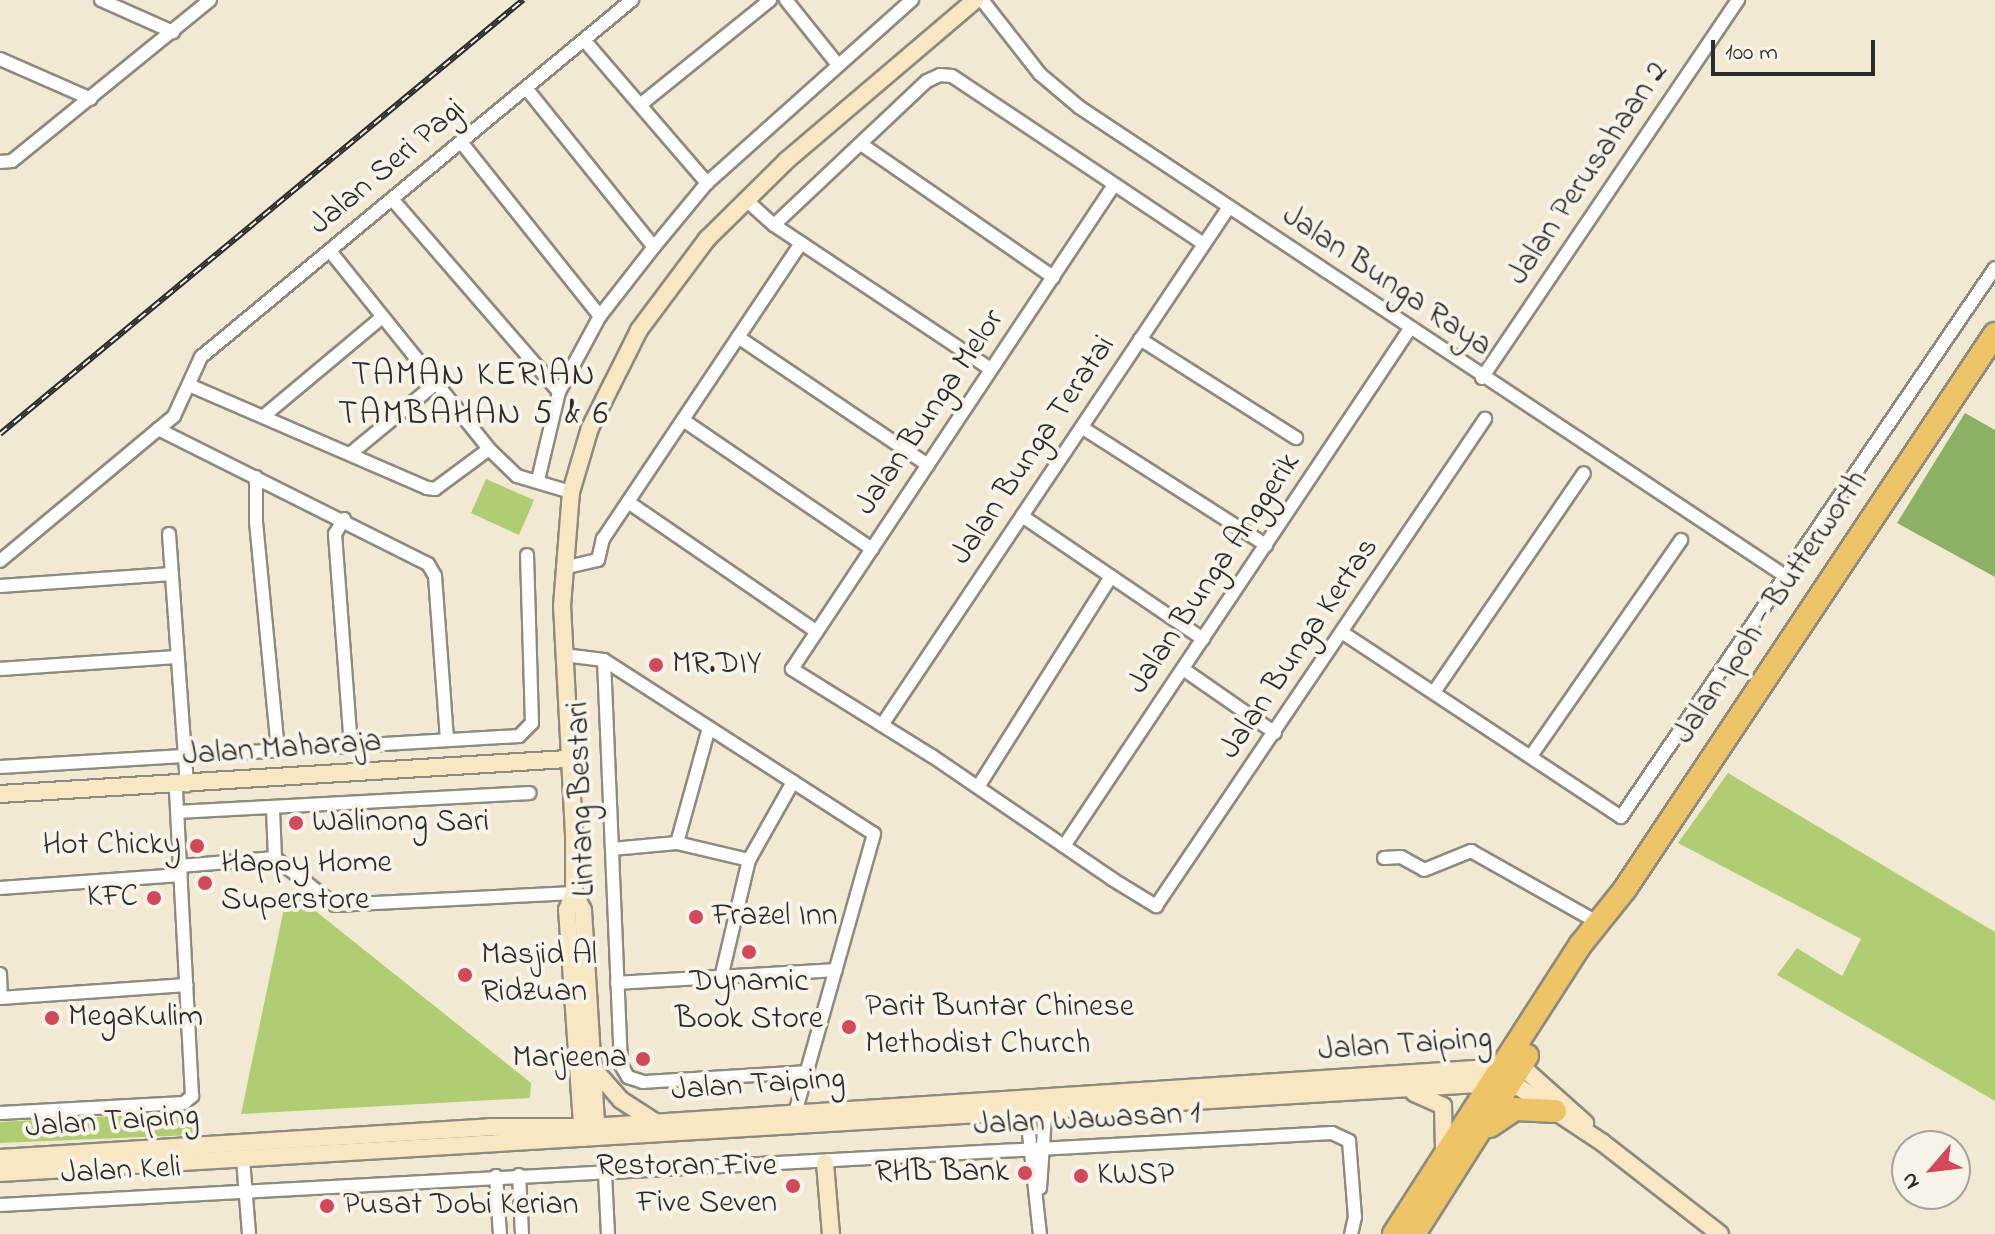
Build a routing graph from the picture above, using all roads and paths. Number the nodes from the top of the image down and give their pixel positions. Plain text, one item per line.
1 (101, 0) edge
2 (210, 0) edge
3 (632, 0) edge
4 (770, 0) edge
5 (786, 0) edge
6 (912, 0) edge
7 (975, 0) edge
8 (982, 0) edge
9 (1738, 0) edge
10 (897, 5) edge
11 (173, 32) junction
12 (584, 40) junction
13 (0, 59) edge
14 (838, 65) junction
15 (526, 88) junction
16 (91, 99) junction
17 (640, 105) junction
18 (461, 142) junction
19 (861, 144) junction
20 (0, 162) edge
21 (707, 183) junction
22 (1114, 185) junction
23 (392, 199) junction
24 (745, 199) junction
25 (1229, 207) junction
26 (774, 225) junction
27 (801, 243) junction
28 (1204, 244) junction
29 (654, 247) junction
30 (330, 251) junction
31 (1995, 268) edge
32 (1053, 277) junction
33 (600, 316) junction
34 (380, 319) junction
35 (1409, 330) junction
36 (738, 337) junction
37 (1140, 339) junction
38 (1991, 348) edge
39 (991, 369) junction
40 (1482, 378) junction
41 (435, 384) junction
42 (189, 385) junction
43 (559, 392) junction
44 (265, 415) junction
45 (1485, 419) dead end
46 (683, 420) junction
47 (158, 429) junction
48 (1086, 430) dead end
49 (1296, 438) dead end
50 (489, 449) junction
51 (350, 454) junction
52 (928, 465) junction
53 (1584, 473) dead end
54 (256, 477) junction
55 (538, 480) junction
56 (571, 492) junction
57 (628, 502) junction
58 (1022, 516) junction
59 (344, 519) junction
60 (169, 534) dead end
61 (1681, 540) dead end
62 (1266, 545) junction
63 (872, 549) junction
64 (527, 555) dead end
65 (0, 561) edge
66 (563, 568) junction
67 (172, 574) junction
68 (1111, 577) junction
69 (1787, 577) junction
70 (0, 586) edge
71 (817, 632) junction
72 (1343, 633) junction
73 (1203, 639) junction
74 (564, 655) junction
75 (178, 657) junction
76 (604, 660) junction
77 (0, 669) edge
78 (1183, 669) junction
79 (1434, 692) junction
80 (882, 725) junction
81 (709, 728) junction
82 (1275, 733) junction
83 (447, 740) junction
84 (351, 746) junction
85 (278, 750) junction
86 (185, 756) junction
87 (1531, 756) junction
88 (568, 759) junction
89 (0, 767) edge
90 (793, 782) junction
91 (182, 785) junction
92 (978, 787) junction
93 (529, 793) dead end
94 (0, 794) edge
95 (273, 809) junction
96 (178, 812) junction
97 (677, 843) junction
98 (1064, 846) junction
99 (612, 849) junction
100 (275, 858) junction
101 (1384, 858) dead end
102 (749, 860) junction
103 (181, 870) junction
104 (0, 888) edge
105 (574, 893) junction
106 (1601, 921) junction
107 (836, 970) junction
108 (0, 974) edge
109 (721, 978) junction
110 (617, 983) junction
111 (187, 985) junction
112 (1, 998) edge
113 (592, 1067) junction
114 (807, 1072) junction
115 (1507, 1075) junction
116 (1400, 1089) junction
117 (1046, 1104) junction
118 (1026, 1105) junction
119 (796, 1110) junction
120 (1555, 1111) junction
121 (0, 1113) edge
122 (655, 1122) junction
123 (1481, 1132) junction
124 (590, 1133) junction
125 (1603, 1143) junction
126 (1045, 1150) junction
127 (1029, 1151) junction
128 (1443, 1155) junction
129 (0, 1158) edge
130 (243, 1159) junction
131 (825, 1163) junction
132 (0, 1173) edge
133 (605, 1173) junction
134 (519, 1175) junction
135 (496, 1176) junction
136 (246, 1191) junction
137 (1038, 1201) junction
138 (0, 1205) edge
139 (249, 1234) edge
140 (500, 1234) edge
141 (522, 1234) edge
142 (608, 1234) edge
143 (831, 1234) edge
144 (1040, 1234) edge
145 (1351, 1234) edge
146 (1394, 1234) edge
147 (1414, 1234) edge
148 (1720, 1234) edge

1 - 11 street
2 - 11 street
3 - 12 street, Jalan Seri Pagi
4 - 17 street
5 - 14 street
6 - 10 street
7 - 24 main road
8 - 25 street, Jalan Bunga Raya
9 - 40 street, Jalan Perusahaan 2
10 - 14 street
11 - 16 street
12 - 15 street, Jalan Seri Pagi
12 - 17 street
13 - 16 street
14 - 21 street
15 - 18 street, Jalan Seri Pagi
15 - 29 street
16 - 20 street
17 - 21 street
18 - 23 street, Jalan Seri Pagi
18 - 33 street
19 - 22 street
19 - 26 street
19 - 32 street
21 - 29 street
22 - 28 street
22 - 32 street, Jalan Bunga Melor
23 - 30 street, Jalan Seri Pagi
23 - 43 street
24 - 26 street
24 - 56 main road
25 - 28 street, Jalan Bunga Teratai
25 - 35 street, Jalan Bunga Raya
26 - 27 street
27 - 36 street
27 - 39 street
28 - 37 street, Jalan Bunga Teratai
29 - 33 street
30 - 34 street
30 - 42 street, Jalan Seri Pagi
31 - 69 street
32 - 39 street, Jalan Bunga Melor
33 - 43 street
34 - 41 street
34 - 44 street
35 - 40 street, Jalan Bunga Raya
35 - 62 street, Jalan Bunga Anggerik
36 - 46 street
36 - 52 street
37 - 49 street
37 - 58 street, Jalan Bunga Teratai
38 - 106 highway, Jalan Ipoh - Butterworth
39 - 52 street, Jalan Bunga Melor
40 - 69 street, Jalan Bunga Raya
41 - 50 street
41 - 51 street
42 - 44 street
42 - 47 street, Jalan Seri Pagi
43 - 55 street
44 - 51 street
45 - 72 street, Jalan Bunga Kertas
46 - 57 street
46 - 63 street
47 - 54 street
47 - 65 street, Jalan Seri Pagi
48 - 62 street
50 - 51 street
50 - 55 street
52 - 63 street, Jalan Bunga Melor
53 - 79 street
54 - 59 street
54 - 85 street
55 - 56 street
56 - 66 main road
57 - 66 street
57 - 71 street
58 - 68 street
58 - 80 street, Jalan Bunga Teratai
59 - 83 street
59 - 84 street
60 - 67 street
61 - 87 street
62 - 73 street, Jalan Bunga Anggerik
63 - 71 street, Jalan Bunga Melor
64 - 83 street
66 - 74 main road
67 - 70 street
67 - 75 street
68 - 73 street
68 - 92 street
69 - 87 street
71 - 80 street, Jalan Bunga Melor
72 - 79 street
72 - 82 street, Jalan Bunga Kertas
73 - 78 street, Jalan Bunga Anggerik
74 - 76 street
74 - 88 main road
75 - 77 street
75 - 86 street
76 - 81 street
76 - 99 street, Lintang Bestari
78 - 82 street
78 - 98 street, Jalan Bunga Anggerik
79 - 87 street
80 - 92 street
81 - 90 street
81 - 97 street
82 - 98 street, Jalan Bunga Kertas
83 - 84 street
84 - 85 street
85 - 86 street
86 - 89 street
86 - 91 street
88 - 91 main road, Jalan Maharaja
88 - 105 main road
90 - 102 street
90 - 107 street
91 - 94 main road, Jalan Maharaja
91 - 96 street
92 - 98 street
93 - 95 street
95 - 96 street
95 - 100 street
96 - 103 street
97 - 99 street
97 - 102 street
99 - 110 street, Lintang Bestari
100 - 103 street
100 - 105 street
101 - 106 street
102 - 109 street
103 - 104 street
103 - 111 street
105 - 113 main road
105 - 124 main road
106 - 115 highway, Jalan Ipoh - Butterworth
107 - 109 street
107 - 114 street
108 - 112 street
109 - 110 street
110 - 114 street, Lintang Bestari
111 - 112 street
111 - 121 street
113 - 122 main road
113 - 124 main road
114 - 119 street
115 - 116 main road, Jalan Taiping
115 - 117 main road, Jalan Taiping
115 - 120 main road
115 - 123 highway, Jalan Ipoh - Butterworth
115 - 125 main road
115 - 128 highway, Jalan Ipoh - Butterworth
116 - 117 main road, Jalan Taiping
116 - 128 main road
117 - 118 main road, Jalan Taiping
117 - 126 street
118 - 119 main road, Jalan Taiping
118 - 124 main road, Jalan Taiping
118 - 127 street
119 - 122 main road, Jalan Taiping
120 - 123 highway
120 - 125 main road
122 - 124 main road, Jalan Taiping
123 - 147 highway, Jalan Ipoh - Butterworth
124 - 129 main road, Jalan Taiping
124 - 130 main road, Jalan Taiping
125 - 148 main road
126 - 127 street, Jalan Wawasan 1
126 - 137 street
126 - 145 street, Jalan Wawasan 1
127 - 131 street, Jalan Wawasan 1
127 - 137 street
128 - 146 highway, Jalan Ipoh - Butterworth
130 - 132 main road, Jalan Taiping
130 - 136 street
131 - 133 street, Jalan Wawasan 1
131 - 143 main road
133 - 134 street, Jalan Wawasan 1
133 - 142 street
134 - 135 street, Jalan Keli
134 - 141 street
135 - 136 street, Jalan Keli
135 - 140 street
136 - 138 street, Jalan Keli
136 - 139 street
137 - 144 street

